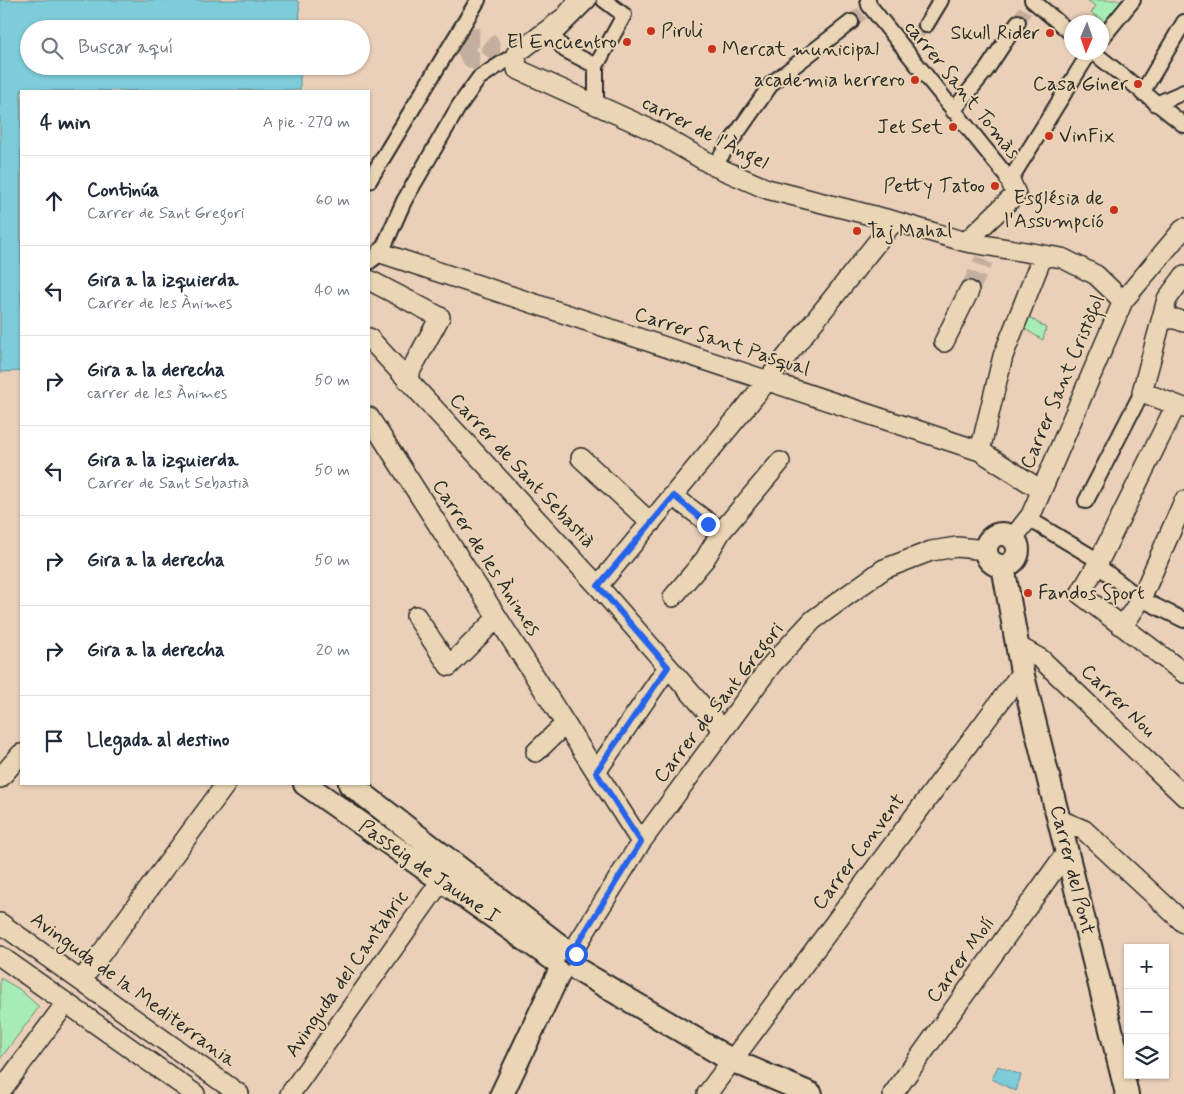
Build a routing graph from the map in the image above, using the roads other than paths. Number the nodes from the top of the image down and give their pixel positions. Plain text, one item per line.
1 (478, 0) edge
2 (578, 0) edge
3 (589, 0) edge
4 (604, 0) edge
5 (941, 0) edge
6 (1032, 0) edge
7 (1132, 0) edge
8 (868, 6) edge
9 (851, 22) tunnel mouth
10 (1018, 22) tunnel mouth
11 (1184, 22) edge
12 (926, 25) tunnel mouth
13 (1064, 27) edge
14 (1109, 29) edge
15 (1086, 60) edge
16 (1101, 60) edge
17 (516, 62) junction
18 (596, 66) junction
19 (1140, 92) junction
20 (1184, 92) edge
21 (596, 104) junction
22 (1156, 104) junction
23 (953, 111) junction
24 (1184, 125) edge
25 (714, 166) junction
26 (370, 179) edge
27 (1010, 180) junction
28 (894, 220) junction
29 (1184, 228) edge
30 (966, 242) junction
31 (1043, 255) junction
32 (375, 258) edge
33 (1184, 276) edge
34 (370, 281) edge
35 (969, 291) tunnel mouth
36 (1123, 301) junction
37 (1162, 319) junction
38 (1184, 322) edge
39 (370, 339) edge
40 (944, 342) dead end
41 (406, 379) junction
42 (766, 380) junction
43 (1142, 392) junction
44 (1180, 406) edge
45 (370, 419) edge
46 (980, 451) junction
47 (581, 458) dead end
48 (780, 462) dead end
49 (1041, 490) junction
50 (674, 496) junction
51 (1086, 501) dead end
52 (1184, 501) edge
53 (1029, 519) junction
54 (651, 523) junction
55 (721, 532) junction
56 (1013, 538) junction
57 (985, 550) junction
58 (1098, 563) junction
59 (1003, 566) junction
60 (598, 586) junction
61 (672, 596) dead end
62 (1141, 599) junction
63 (416, 616) dead end
64 (497, 618) junction
65 (1184, 620) edge
66 (1123, 626) junction
67 (1016, 645) junction
68 (668, 667) junction
69 (1022, 672) junction
70 (1184, 673) edge
71 (564, 724) junction
72 (724, 730) junction
73 (536, 752) dead end
74 (20, 755) edge
75 (596, 772) junction
76 (0, 778) edge
77 (225, 785) edge
78 (306, 785) edge
79 (351, 785) edge
80 (1184, 796) edge
81 (1060, 820) junction
82 (641, 842) junction
83 (1066, 853) junction
84 (441, 881) junction
85 (0, 923) edge
86 (1184, 923) edge
87 (0, 956) edge
88 (565, 960) junction
89 (81, 981) junction
90 (66, 1003) junction
91 (731, 1060) junction
92 (0, 1092) edge
93 (194, 1094) edge
94 (239, 1094) edge
95 (290, 1094) edge
96 (502, 1094) edge
97 (707, 1094) edge
98 (811, 1094) edge
99 (893, 1094) edge
100 (1127, 1094) edge

1 - 26 street
2 - 17 street
3 - 18 street
4 - 18 street
5 - 12 street
6 - 13 street
7 - 14 street
8 - 23 street, carrer Sant Tomàs
9 - 25 street
10 - 23 street
11 - 19 street
15 - 27 street
16 - 19 street
17 - 21 street, carrer de l'Àngel
17 - 32 street
18 - 21 street
19 - 22 street
20 - 22 street
21 - 25 street, carrer de l'Àngel
22 - 24 street
23 - 27 street, carrer Sant Tomàs
25 - 28 street, carrer de l'Àngel
27 - 30 street
28 - 30 street, carrer de l'Àngel
28 - 42 street
29 - 36 street, Carrer Sant Cristòfol
30 - 31 street, carrer de l'Àngel
31 - 36 street, carrer de l'Àngel
31 - 46 street
32 - 42 street, Carrer Sant Pasqual
33 - 37 street
34 - 41 street
35 - 40 street
36 - 49 street, Carrer Sant Cristòfol
37 - 38 street
37 - 43 street
39 - 41 street, Carrer de Sant Sebastià
41 - 60 street, Carrer de Sant Sebastià
42 - 46 street, Carrer Sant Pasqual
42 - 50 street
43 - 44 street
43 - 51 street
44 - 58 street
45 - 64 street, Carrer de les Ànimes
46 - 49 street, Carrer Sant Pasqual
47 - 54 street
48 - 55 street
49 - 53 street, Carrer Sant Cristòfol
50 - 54 street
50 - 55 street
52 - 62 street
53 - 56 street, Carrer Sant Cristòfol
53 - 58 street
54 - 60 street
55 - 61 street
56 - 57 street
56 - 59 street
57 - 59 street
57 - 72 street, Carrer de Sant Gregori
58 - 62 street
58 - 66 street
59 - 67 street, Carrer del Pont
60 - 68 street, Carrer de Sant Sebastià
62 - 65 street
62 - 66 street
63 - 64 street, Carrer de les Ànimes
64 - 71 street, Carrer de les Ànimes
66 - 70 street
67 - 69 street, Carrer del Pont
67 - 80 street, Carrer Nou
68 - 72 street, Carrer de Sant Sebastià
68 - 75 street
69 - 81 street, Carrer del Pont
69 - 91 street, Carrer Convent
71 - 73 street
71 - 75 street, Carrer de les Ànimes
72 - 82 street, Carrer de Sant Gregori
74 - 76 street
75 - 82 street, Carrer de les Ànimes
77 - 89 street
78 - 84 street, Passeig de Jaume I
79 - 88 street, Passeig de Jaume I
81 - 83 street, Carrer del Pont
81 - 86 street
82 - 88 street, Carrer de Sant Gregori
83 - 99 street, Carrer Molí
83 - 100 street, Carrer del Pont
84 - 88 street, Passeig de Jaume I
84 - 95 street, Avinguda del Cantabric
85 - 89 street, Avinguda de la Mediterrania
87 - 90 street
88 - 91 street
88 - 96 street
89 - 94 street, Avinguda de la Mediterrania
90 - 92 street
90 - 93 street
91 - 97 street, Carrer Convent
91 - 98 street

